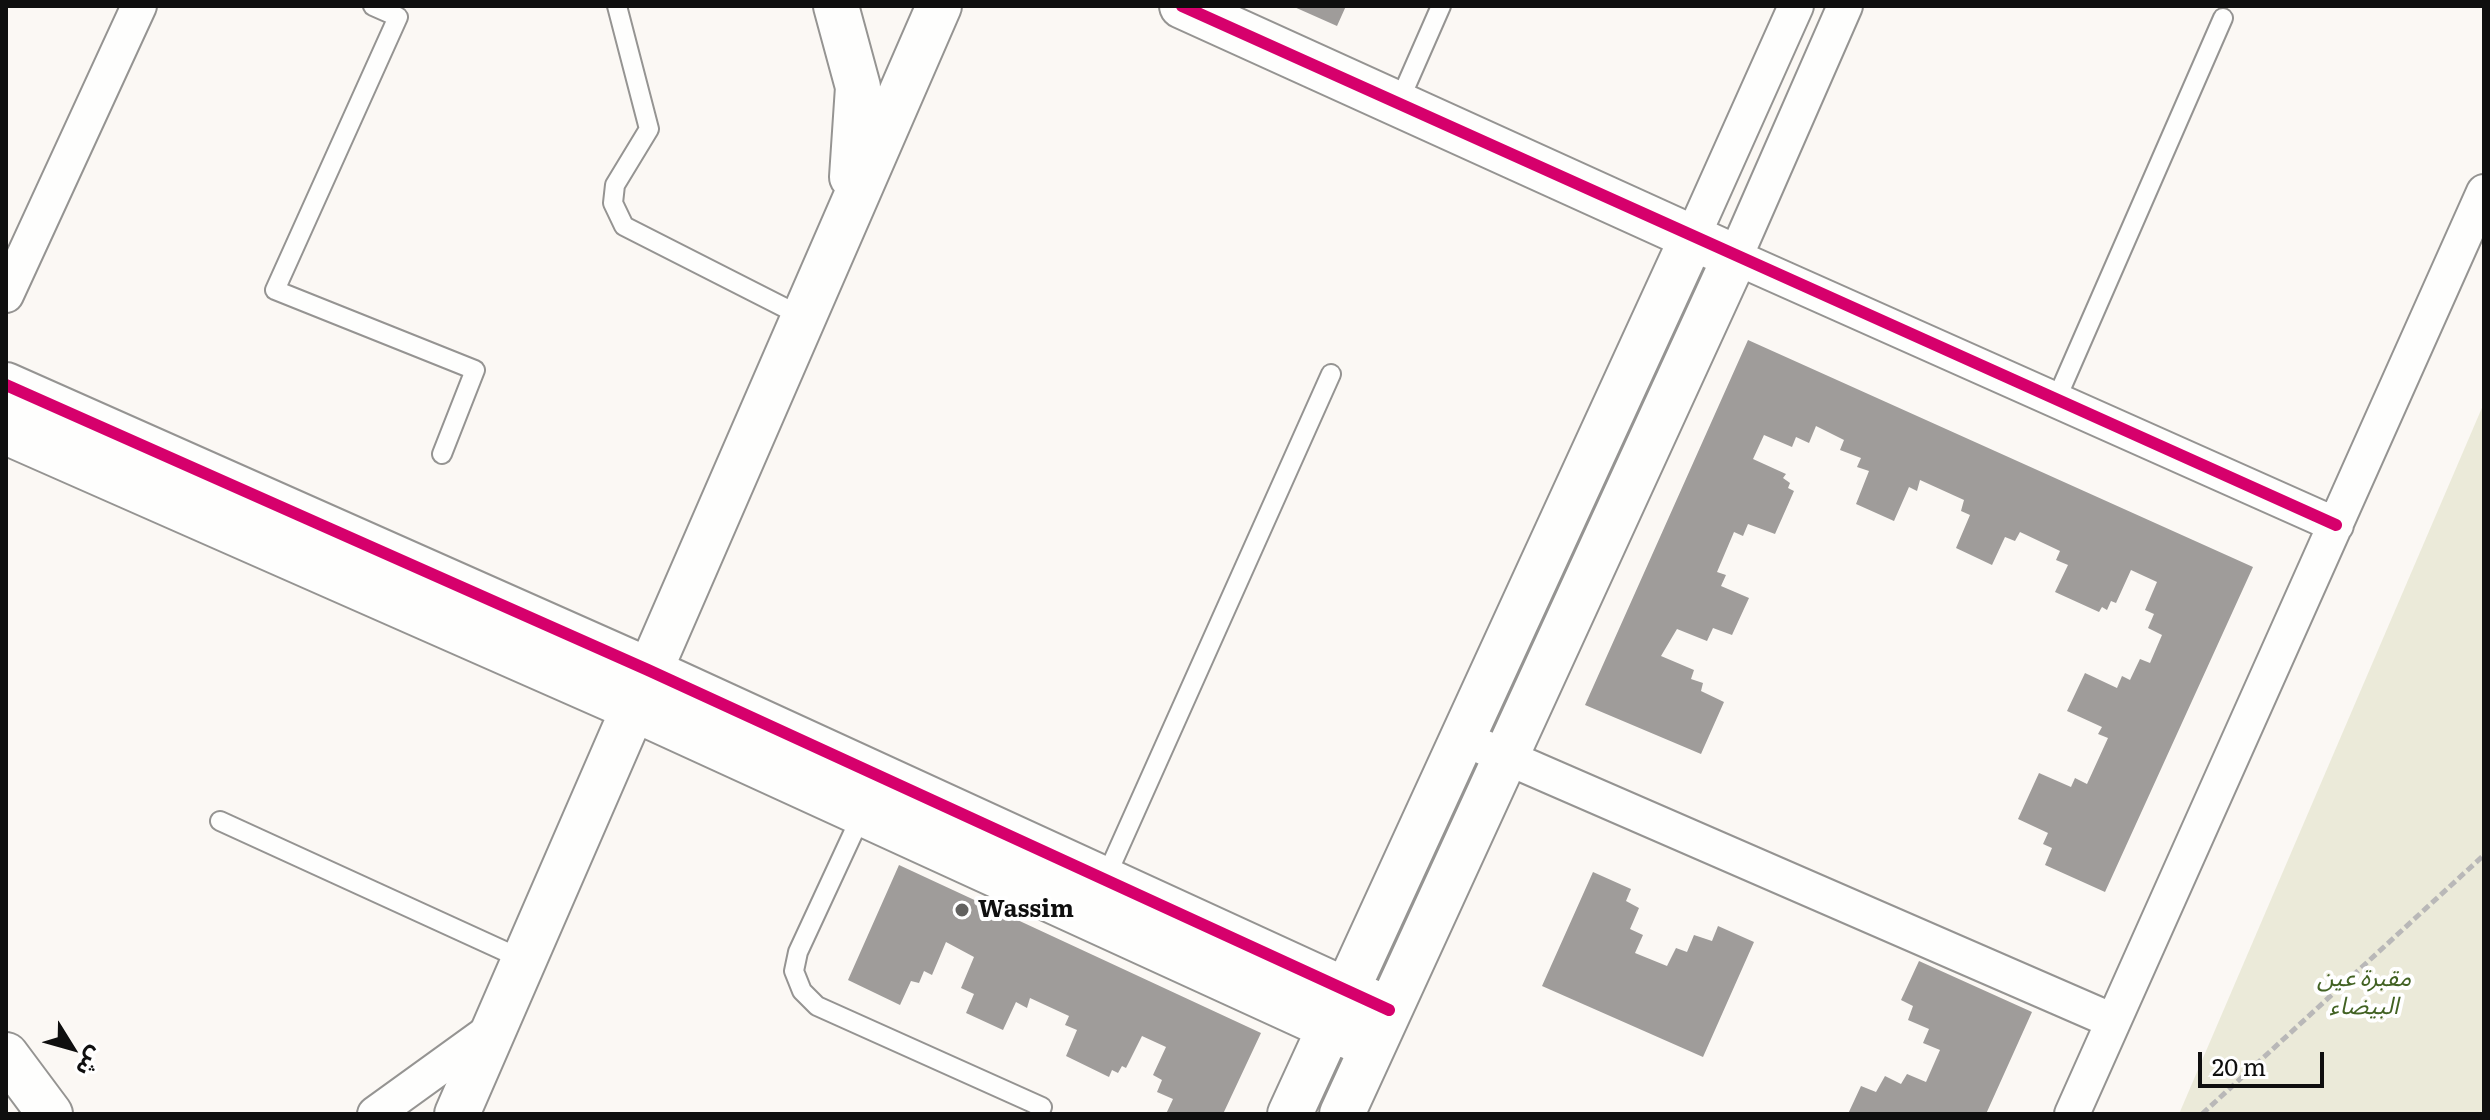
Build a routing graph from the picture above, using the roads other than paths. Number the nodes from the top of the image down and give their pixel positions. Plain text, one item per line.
1 (139, 6) edge
2 (373, 6) edge
3 (617, 6) edge
4 (836, 6) edge
5 (939, 6) edge
6 (1182, 6) edge
7 (1441, 6) edge
8 (1796, 6) edge
9 (1845, 6) edge
10 (2223, 18) dead end
11 (1398, 104) junction
12 (2484, 192) edge
13 (849, 211) junction
14 (1692, 238) junction
15 (1735, 257) junction
16 (6, 295) edge
17 (803, 317) junction
18 (1331, 374) dead end
19 (6, 385) edge
20 (2056, 400) junction
21 (6, 432) edge
22 (442, 454) dead end
23 (2336, 525) junction
24 (640, 689) junction
25 (1460, 737) junction
26 (1505, 757) junction
27 (862, 814) junction
28 (220, 821) dead end
29 (1098, 899) junction
30 (524, 960) junction
31 (1337, 1008) junction
32 (2113, 1021) junction
33 (494, 1028) junction
34 (1381, 1029) junction
35 (6, 1055) edge
36 (50, 1114) edge
37 (375, 1114) edge
38 (457, 1114) edge
39 (1039, 1114) edge
40 (1290, 1114) edge
41 (1342, 1114) edge
42 (2072, 1114) edge

1 - 16 street
2 - 22 lane
3 - 17 lane
4 - 13 street
5 - 13 street
6 - 11 street
7 - 11 lane
8 - 14 street
9 - 15 street
10 - 20 lane
11 - 14 street
12 - 23 street
13 - 17 street
14 - 15 street
14 - 25 street
15 - 20 street
15 - 26 street
17 - 24 street
18 - 29 lane
19 - 24 street
20 - 23 street
21 - 24 street
23 - 32 street
24 - 27 street
24 - 29 street
24 - 30 street
25 - 26 street
25 - 31 street
26 - 32 street
26 - 34 street
27 - 29 street
27 - 39 lane
28 - 30 lane
29 - 31 street
30 - 33 street
31 - 34 street
31 - 40 street
32 - 42 street
33 - 37 street
33 - 38 street
34 - 41 street
35 - 36 street

